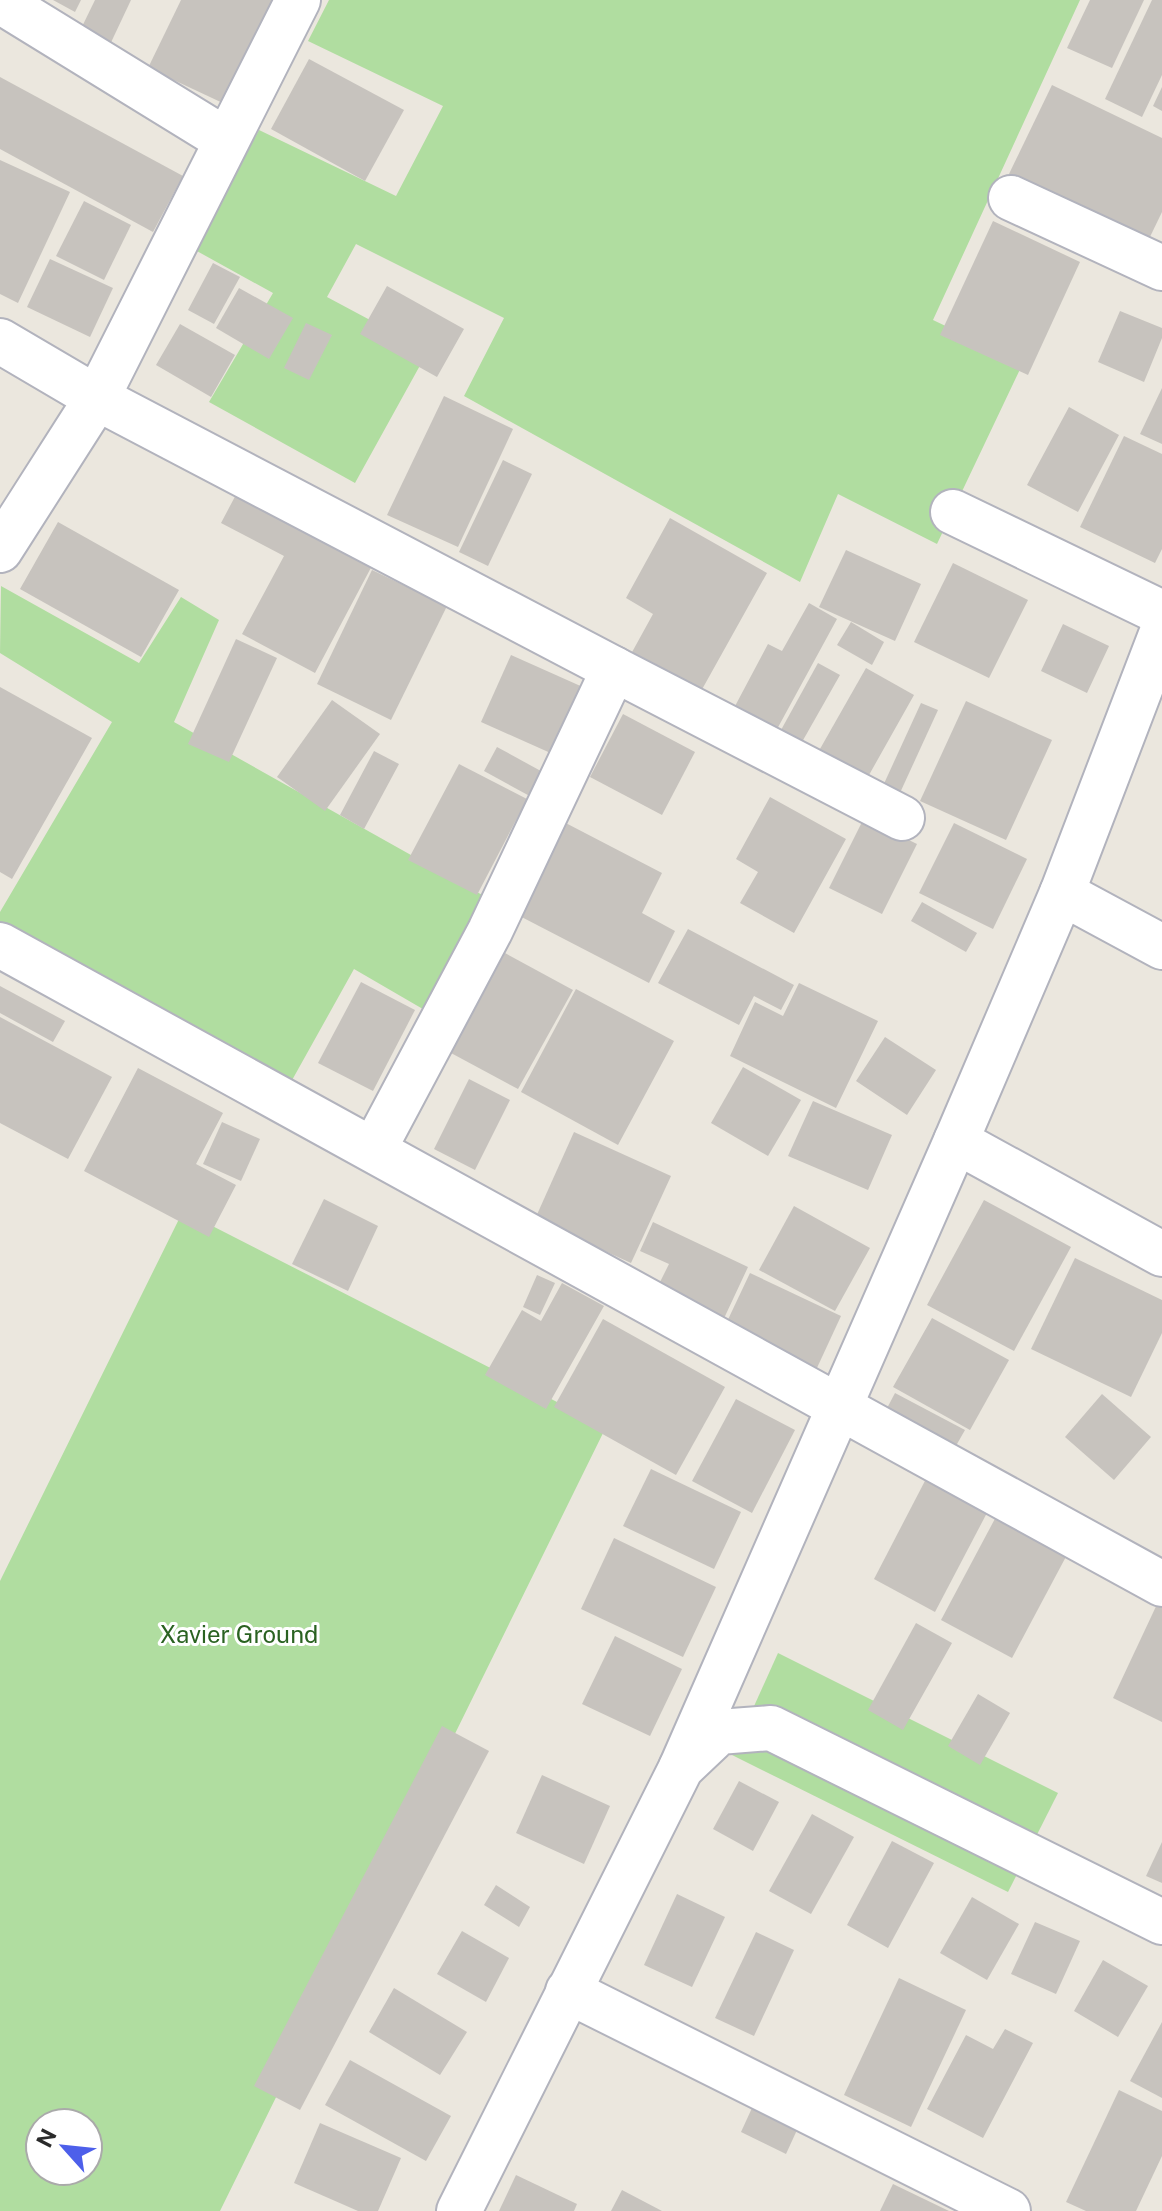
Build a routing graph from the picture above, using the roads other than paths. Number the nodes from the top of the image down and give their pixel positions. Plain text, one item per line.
1 (298, 0) edge
2 (0, 1) edge
3 (226, 140) junction
4 (1011, 198) dead end
5 (1162, 268) edge
6 (0, 341) edge
7 (97, 398) junction
8 (953, 512) dead end
9 (0, 550) edge
10 (1162, 613) edge
11 (1162, 632) edge
12 (614, 669) junction
13 (902, 818) dead end
14 (1062, 893) junction
15 (0, 945) edge
16 (1162, 947) edge
17 (956, 1141) junction
18 (374, 1149) junction
19 (1162, 1254) edge
20 (839, 1407) junction
21 (1162, 1584) edge
22 (681, 1768) junction
23 (1162, 1922) edge
24 (568, 1991) junction
25 (459, 2211) edge
26 (1008, 2211) edge

1 - 3 street
2 - 3 street
3 - 7 street
4 - 5 street
6 - 7 street
7 - 9 street
7 - 12 street
8 - 10 street
11 - 14 street
12 - 13 street
12 - 18 street
14 - 16 street
14 - 17 street
15 - 18 street
17 - 19 street
17 - 20 street
18 - 20 street
20 - 21 street
20 - 22 street
22 - 23 street
22 - 24 street
24 - 25 street
24 - 26 street

